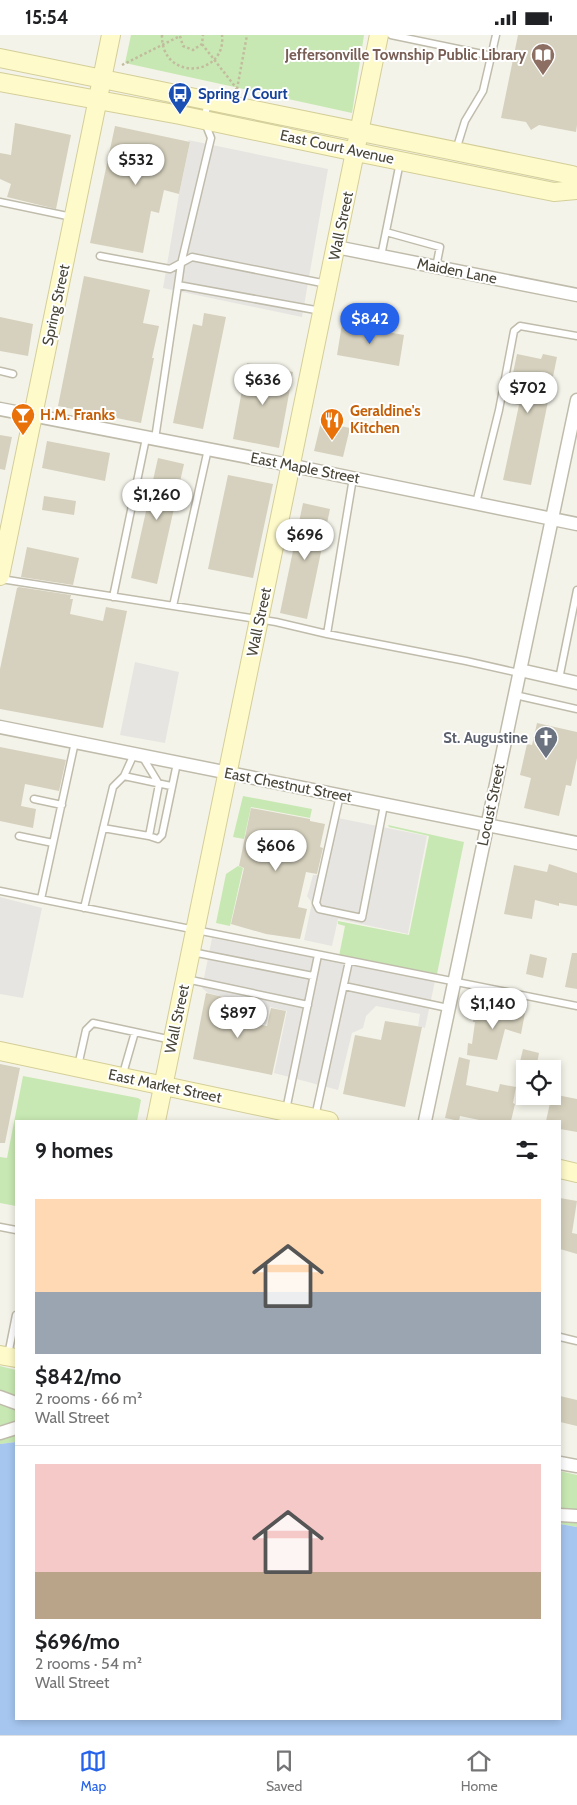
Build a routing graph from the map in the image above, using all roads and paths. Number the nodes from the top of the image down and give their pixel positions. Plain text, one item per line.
1 (111, 35) edge
2 (162, 35) edge
3 (203, 35) edge
4 (222, 35) edge
5 (247, 35) edge
6 (379, 35) edge
7 (391, 35) edge
8 (496, 35) edge
9 (180, 36) edge
10 (202, 44) junction
11 (162, 45) junction
12 (492, 55) junction
13 (214, 59) junction
14 (122, 65) dead end
15 (1, 66) edge
16 (102, 79) junction
17 (98, 99) junction
18 (208, 100) junction
19 (204, 120) junction
20 (359, 132) junction
21 (356, 152) junction
22 (456, 152) junction
23 (401, 161) junction
24 (577, 178) edge
25 (577, 190) edge
26 (0, 202) edge
27 (74, 218) junction
28 (386, 232) junction
29 (336, 247) junction
30 (100, 256) dead end
31 (381, 256) junction
32 (180, 264) junction
33 (436, 267) junction
34 (328, 284) junction
35 (178, 285) junction
36 (577, 295) edge
37 (323, 311) junction
38 (577, 336) edge
39 (0, 371) edge
40 (13, 373) dead end
41 (577, 400) edge
42 (0, 409) edge
43 (33, 416) junction
44 (150, 438) junction
45 (208, 449) junction
46 (291, 465) junction
47 (353, 478) junction
48 (476, 503) junction
49 (552, 518) junction
50 (577, 523) edge
51 (0, 577) edge
52 (577, 590) edge
53 (113, 597) junction
54 (173, 606) junction
55 (259, 620) junction
56 (327, 634) junction
57 (520, 672) junction
58 (559, 679) junction
59 (577, 683) edge
60 (515, 695) junction
61 (577, 709) edge
62 (0, 727) edge
63 (75, 742) junction
64 (138, 754) junction
65 (177, 763) junction
66 (228, 773) junction
67 (124, 776) junction
68 (159, 784) junction
69 (171, 786) junction
70 (340, 795) junction
71 (34, 799) dead end
72 (62, 805) junction
73 (384, 805) junction
74 (487, 825) junction
75 (103, 828) junction
76 (19, 835) dead end
77 (149, 836) junction
78 (54, 843) junction
79 (577, 843) edge
80 (0, 891) edge
81 (41, 899) junction
82 (84, 908) junction
83 (196, 929) junction
84 (191, 952) junction
85 (318, 955) junction
86 (349, 961) junction
87 (313, 977) junction
88 (185, 979) junction
89 (454, 981) junction
90 (344, 986) junction
91 (308, 1005) junction
92 (577, 1006) edge
93 (448, 1008) junction
94 (135, 1032) junction
95 (173, 1040) junction
96 (0, 1051) edge
97 (77, 1067) junction
98 (122, 1077) junction
99 (163, 1086) junction
100 (286, 1112) junction
101 (156, 1120) edge
102 (322, 1120) edge
103 (424, 1120) edge
104 (561, 1169) edge
105 (577, 1173) edge
106 (0, 1227) edge
107 (15, 1230) edge
108 (15, 1320) edge
109 (561, 1337) edge
110 (577, 1341) edge
111 (8, 1356) edge
112 (0, 1397) edge
113 (15, 1403) edge
114 (15, 1428) edge
115 (0, 1433) edge
116 (561, 1463) edge
117 (577, 1466) edge
118 (561, 1515) edge
119 (577, 1516) edge

1 - 16 street, Spring Street
2 - 11 path
3 - 10 path
4 - 13 path
5 - 13 path
6 - 20 street, Wall Street
7 - 12 lane
8 - 12 lane
9 - 10 path
9 - 11 path
10 - 13 path
11 - 13 path
11 - 14 path
12 - 22 lane
15 - 16 street, East Court Avenue
15 - 17 street, East Court Avenue
16 - 17 street, Spring Street
16 - 18 street, East Court Avenue
17 - 19 street, East Court Avenue
17 - 27 street, Spring Street
18 - 19 lane
18 - 20 street, East Court Avenue
19 - 21 street, East Court Avenue
19 - 32 lane
20 - 21 street, Wall Street
20 - 22 street, East Court Avenue
21 - 23 street, East Court Avenue
21 - 29 street, Wall Street
22 - 24 street, East Court Avenue
23 - 25 street, East Court Avenue
23 - 28 lane
26 - 27 lane
27 - 43 street, Spring Street
28 - 31 lane
28 - 33 lane
29 - 31 street, Maiden Lane
29 - 34 street, Wall Street
30 - 32 lane
31 - 33 street, Maiden Lane
32 - 34 lane
32 - 35 lane
33 - 36 street, Maiden Lane
34 - 37 street, Wall Street
35 - 37 lane
35 - 44 lane
37 - 46 street, Wall Street
38 - 48 lane
39 - 40 lane
41 - 49 street, Locust Street
42 - 43 street, East Maple Street
43 - 44 street, East Maple Street
43 - 51 street, Spring Street
44 - 45 street, East Maple Street
44 - 53 lane
45 - 46 street, East Maple Street
45 - 54 lane
46 - 47 street, East Maple Street
46 - 55 street, Wall Street
47 - 48 street, East Maple Street
47 - 56 lane
48 - 49 street, East Maple Street
49 - 50 street, East Maple Street
49 - 57 street, Locust Street
51 - 53 lane
52 - 58 lane
53 - 54 lane
54 - 55 lane
55 - 56 lane
55 - 66 street, Wall Street
56 - 57 lane
57 - 58 street
57 - 60 street, Locust Street
58 - 59 street
60 - 61 lane
60 - 74 street, Locust Street
62 - 63 street, East Chestnut Street
63 - 64 street, East Chestnut Street
63 - 72 lane
64 - 65 street, East Chestnut Street
64 - 67 lane
64 - 68 lane
65 - 66 street, East Chestnut Street
65 - 69 lane
66 - 70 street, East Chestnut Street
66 - 83 street, Wall Street
67 - 68 lane
67 - 75 lane
68 - 69 lane
68 - 77 lane
69 - 77 lane
70 - 73 street, East Chestnut Street
70 - 73 lane
71 - 72 lane
72 - 78 lane
73 - 74 street, East Chestnut Street
74 - 79 street, East Chestnut Street
74 - 89 street, Locust Street
75 - 77 lane
75 - 82 lane
76 - 78 lane
78 - 81 lane
80 - 81 lane
81 - 82 lane
82 - 83 lane
83 - 84 street, Wall Street
83 - 85 lane
84 - 87 lane
84 - 88 street, Wall Street
85 - 86 lane
85 - 87 lane
86 - 89 lane
86 - 90 lane
87 - 91 lane
88 - 91 lane
88 - 95 street, Wall Street
89 - 92 lane
89 - 93 street, Locust Street
90 - 93 lane
90 - 102 lane
91 - 100 lane
93 - 103 street, Locust Street
94 - 95 lane
94 - 97 lane
94 - 98 lane
95 - 99 street, Wall Street
96 - 97 street, East Market Street
97 - 98 street, East Market Street
98 - 99 street, East Market Street
99 - 100 street, East Market Street
99 - 101 street, Wall Street
100 - 102 street, East Market Street
104 - 105 street
106 - 107 lane
108 - 111 lane
109 - 110 lane
112 - 113 street
114 - 115 street
116 - 117 street
118 - 119 street

